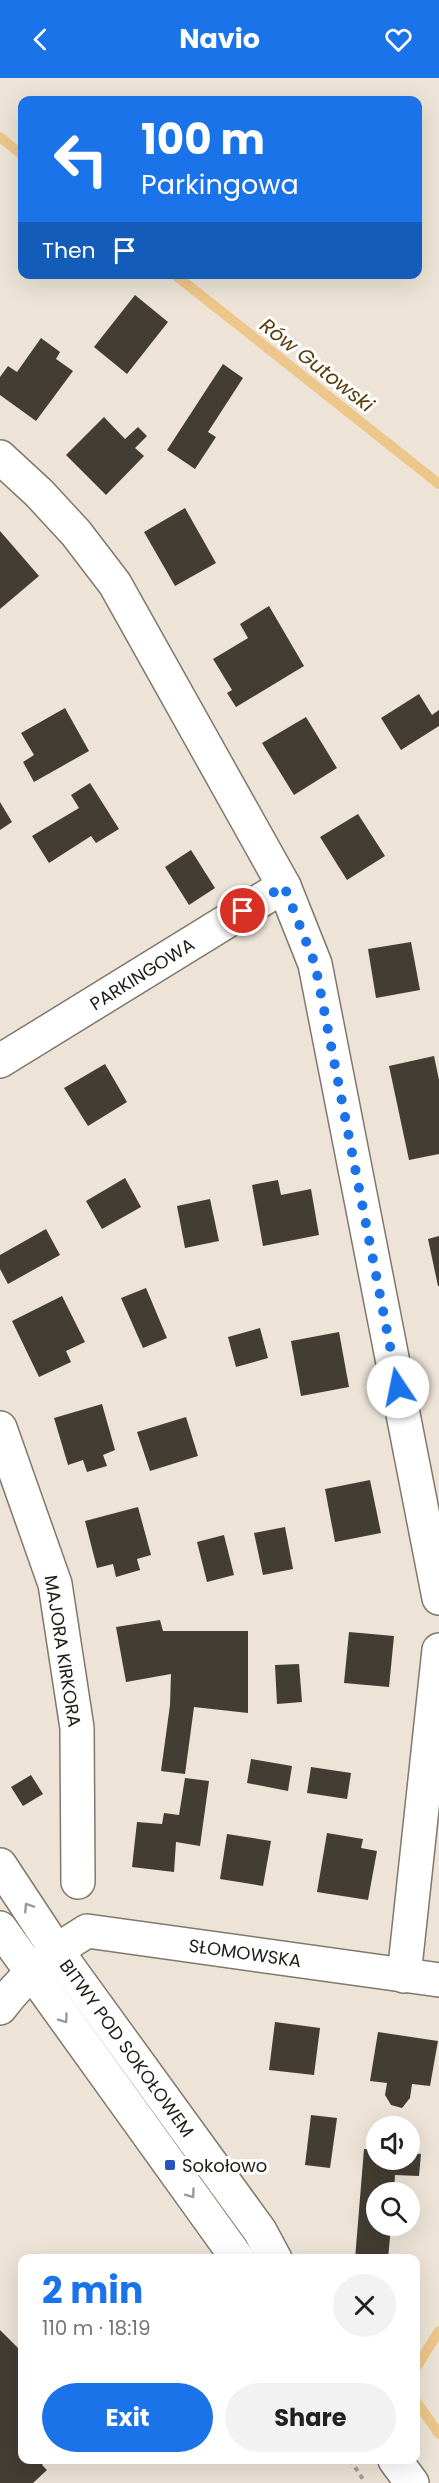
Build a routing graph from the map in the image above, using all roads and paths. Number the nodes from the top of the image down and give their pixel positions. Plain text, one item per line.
1 (0, 457) edge
2 (284, 886) junction
3 (0, 1061) edge
4 (0, 1428) edge
5 (439, 1598) edge
6 (439, 1650) edge
7 (0, 1865) edge
8 (78, 1882) dead end
9 (0, 1928) edge
10 (56, 1950) junction
11 (30, 1971) junction
12 (404, 1976) junction
13 (439, 1980) edge
14 (0, 2008) edge
15 (234, 2254) edge
16 (272, 2254) edge
17 (353, 2464) edge
18 (398, 2464) edge
19 (366, 2483) edge
20 (411, 2483) edge

1 - 2 street
2 - 3 street, PARKINGOWA
2 - 5 street
4 - 8 street, MAJORA KIRKORA
6 - 12 street
10 -> 7 street, BITWY POD SOKOŁOWEM
9 - 11 street, BITWY POD SOKOŁOWEM
10 - 11 street, SŁOMOWSKA
10 - 12 street, SŁOMOWSKA
10 - 16 street, BITWY POD SOKOŁOWEM
11 - 14 street, SŁOMOWSKA
11 -> 15 street, BITWY POD SOKOŁOWEM
12 - 13 street, SŁOMOWSKA
17 - 19 path
18 - 20 street

